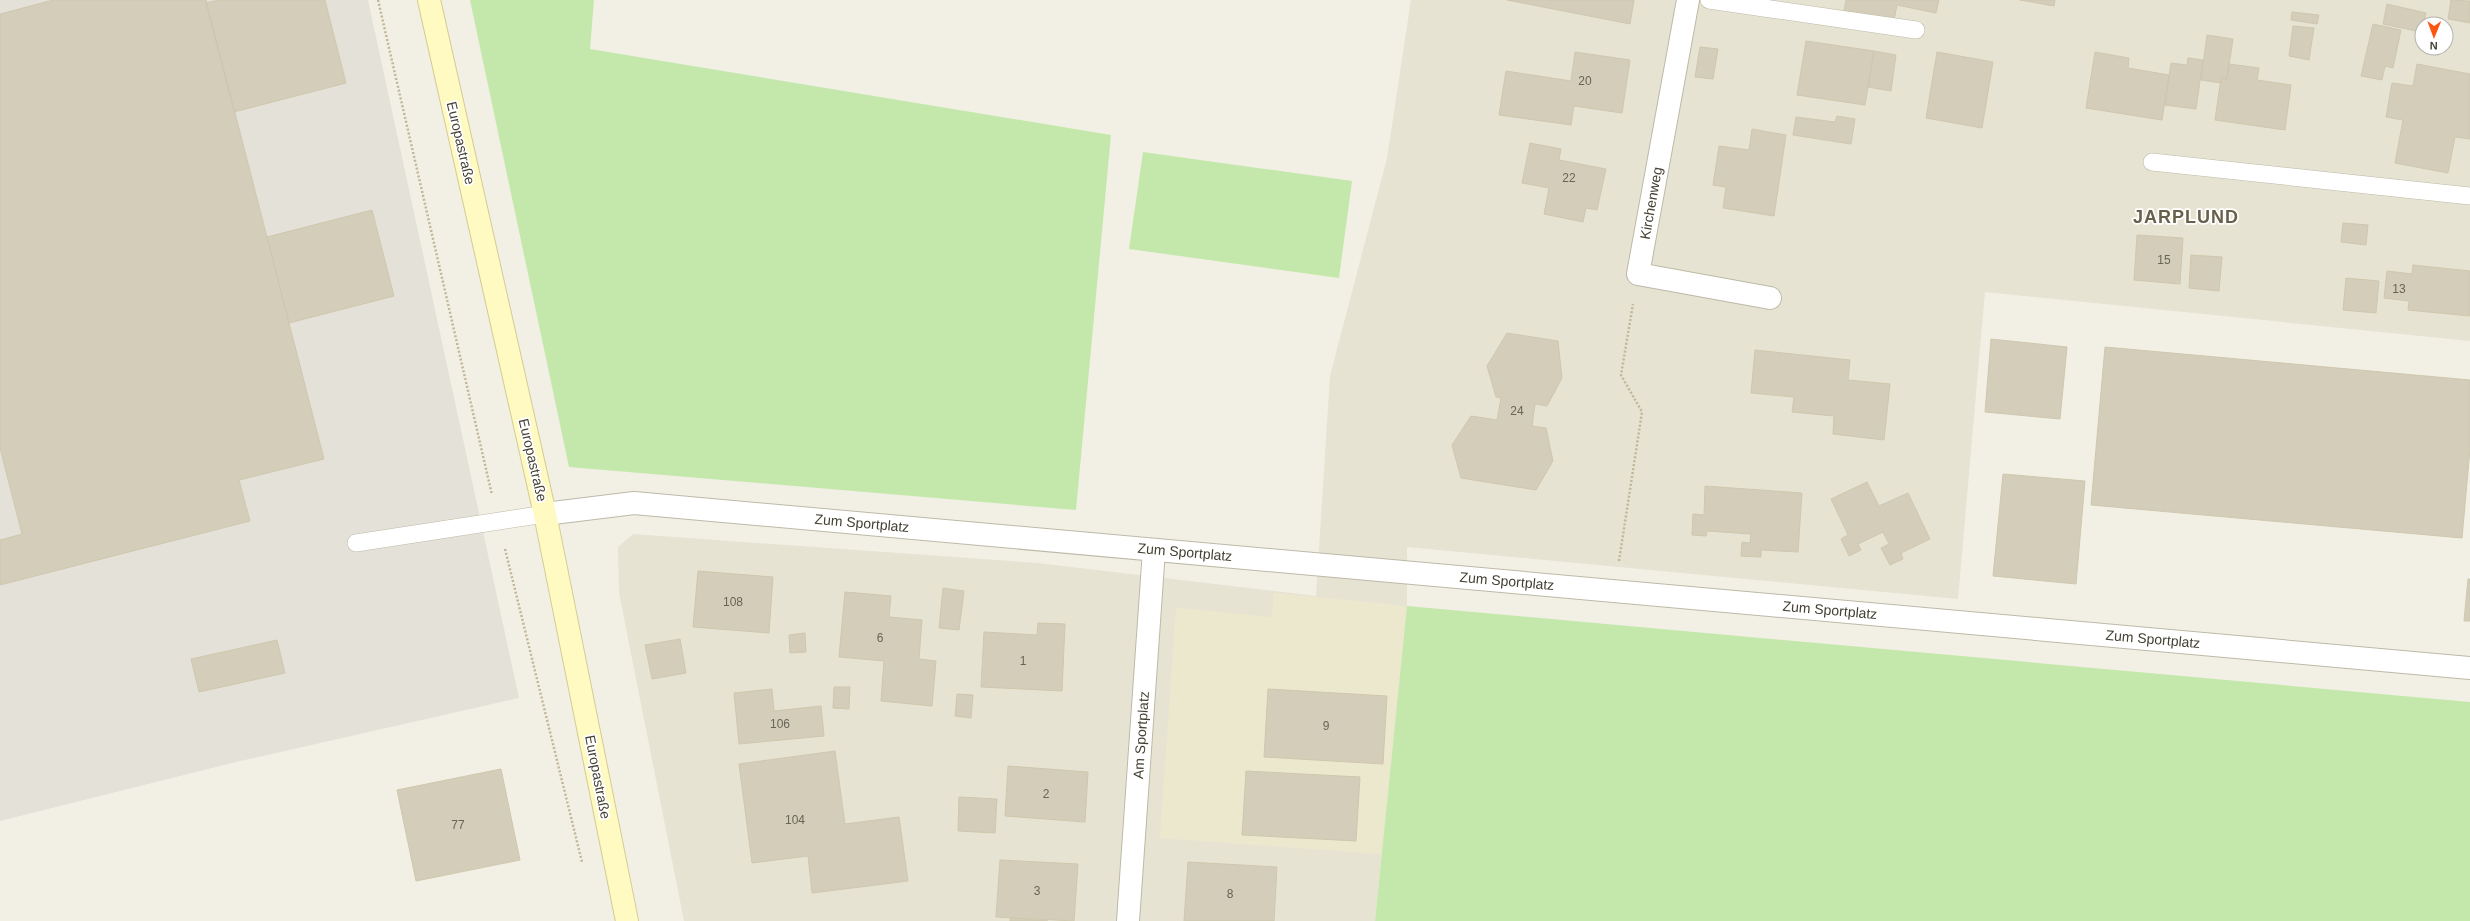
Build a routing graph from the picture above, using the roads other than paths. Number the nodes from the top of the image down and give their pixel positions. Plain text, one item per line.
1 (428, 0) edge
2 (1688, 0) edge
3 (1709, 0) edge
4 (1916, 30) dead end
5 (2152, 162) dead end
6 (2470, 196) edge
7 (1770, 298) dead end
8 (545, 514) junction
9 (356, 544) dead end
10 (1154, 550) junction
11 (2470, 668) edge
12 (627, 921) edge
13 (1128, 921) edge

1 - 8 main road, Europastraße
2 - 7 street, Kirchenweg
3 - 4 lane
5 - 6 lane
8 - 9 lane
8 - 10 street, Zum Sportplatz
8 - 12 main road, Europastraße
10 - 11 street, Zum Sportplatz
10 - 13 street, Am Sportplatz

